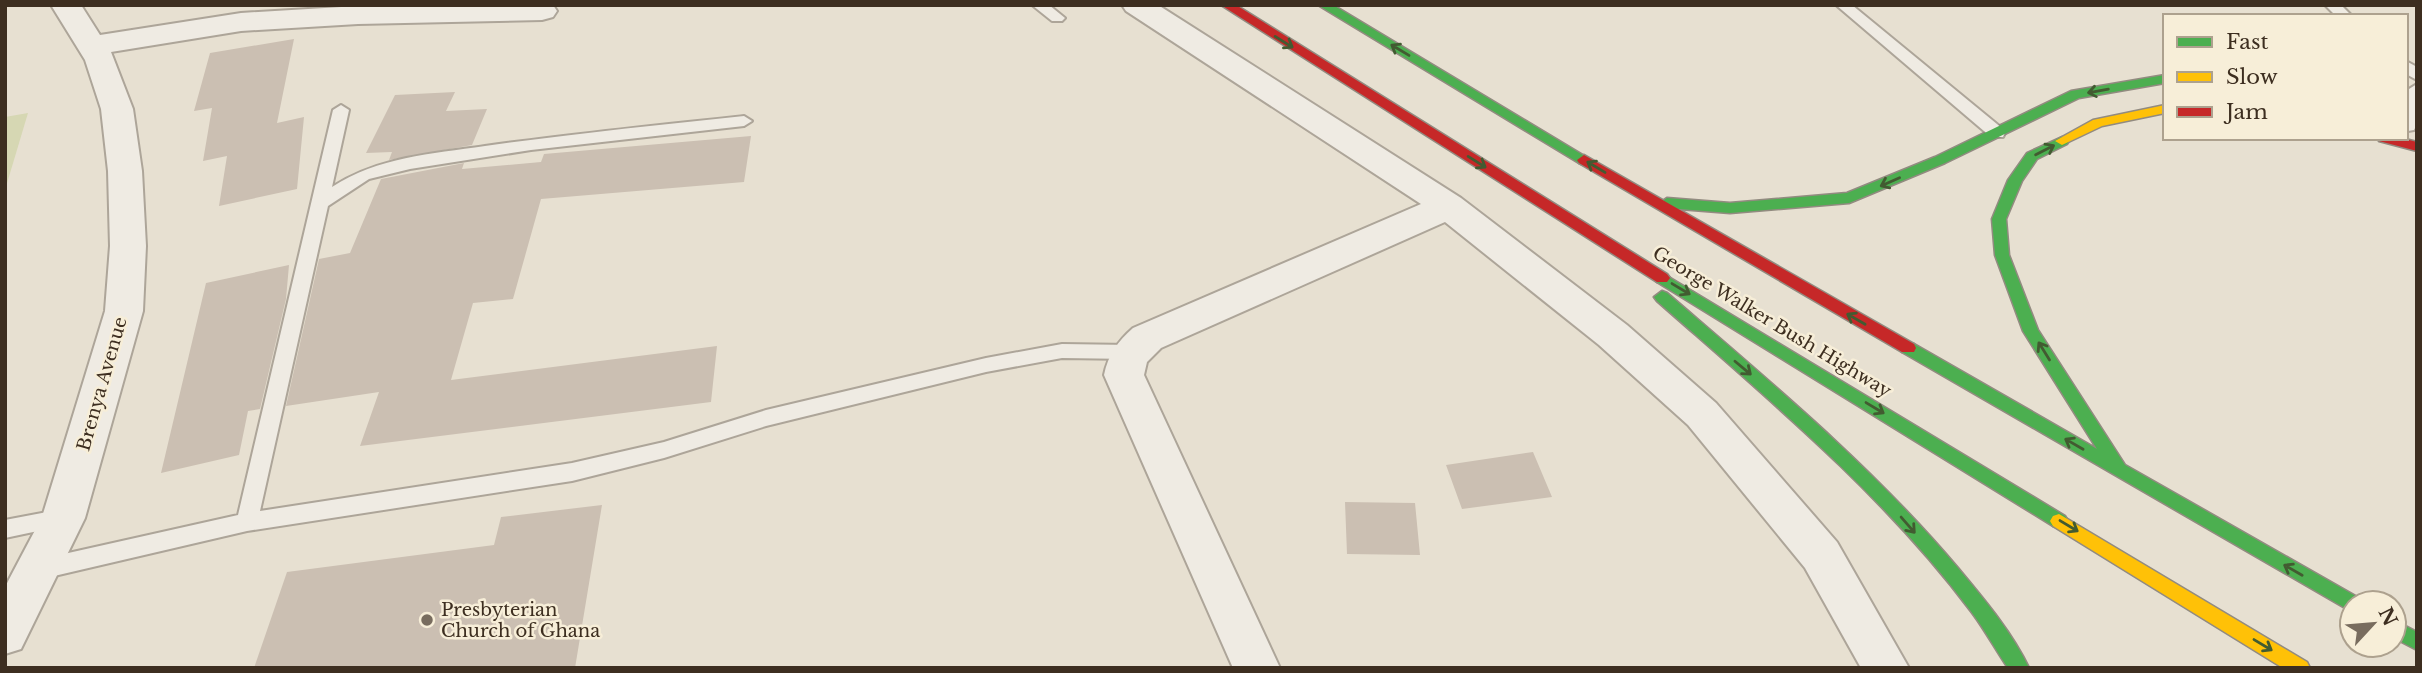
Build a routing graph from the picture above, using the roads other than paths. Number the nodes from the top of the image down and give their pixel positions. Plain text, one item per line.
1 (66, 5) edge
2 (1038, 5) edge
3 (1137, 5) edge
4 (1227, 5) edge
5 (1324, 5) edge
6 (1843, 5) edge
7 (542, 11) dead end
8 (1057, 18) dead end
9 (94, 45) junction
10 (2163, 79) edge
11 (2417, 89) edge
12 (2163, 109) edge
13 (341, 110) dead end
14 (744, 121) dead end
15 (2410, 127) edge
16 (1997, 133) junction
17 (2391, 140) edge
18 (2417, 147) edge
19 (1654, 202) junction
20 (318, 204) junction
21 (1449, 206) junction
22 (1602, 241) junction
23 (1131, 352) junction
24 (2120, 471) junction
25 (63, 518) junction
26 (247, 522) junction
27 (5, 529) edge
28 (37, 570) junction
29 (2338, 596) edge
30 (5, 634) edge
31 (1257, 668) edge
32 (1886, 668) edge
33 (2019, 668) edge
34 (2300, 668) edge

1 - 9 street, Brenya Avenue
2 - 8 lane
3 - 21 street
4 -> 22 highway, George Walker Bush Highway
19 -> 5 highway
6 - 16 lane
7 - 9 street
9 - 25 street, Brenya Avenue
10 -> 16 highway
11 - 15 lane
24 -> 12 highway
13 - 20 lane
14 - 20 lane
16 -> 19 highway
17 - 18 highway
24 -> 19 highway
20 - 26 lane
21 - 23 street
21 - 32 street
22 -> 33 highway
22 -> 34 highway, George Walker Bush Highway
23 - 26 lane
23 - 31 street
29 -> 24 highway
25 - 27 lane
25 - 28 street, Brenya Avenue
26 - 28 lane
28 - 30 street, Brenya Avenue

